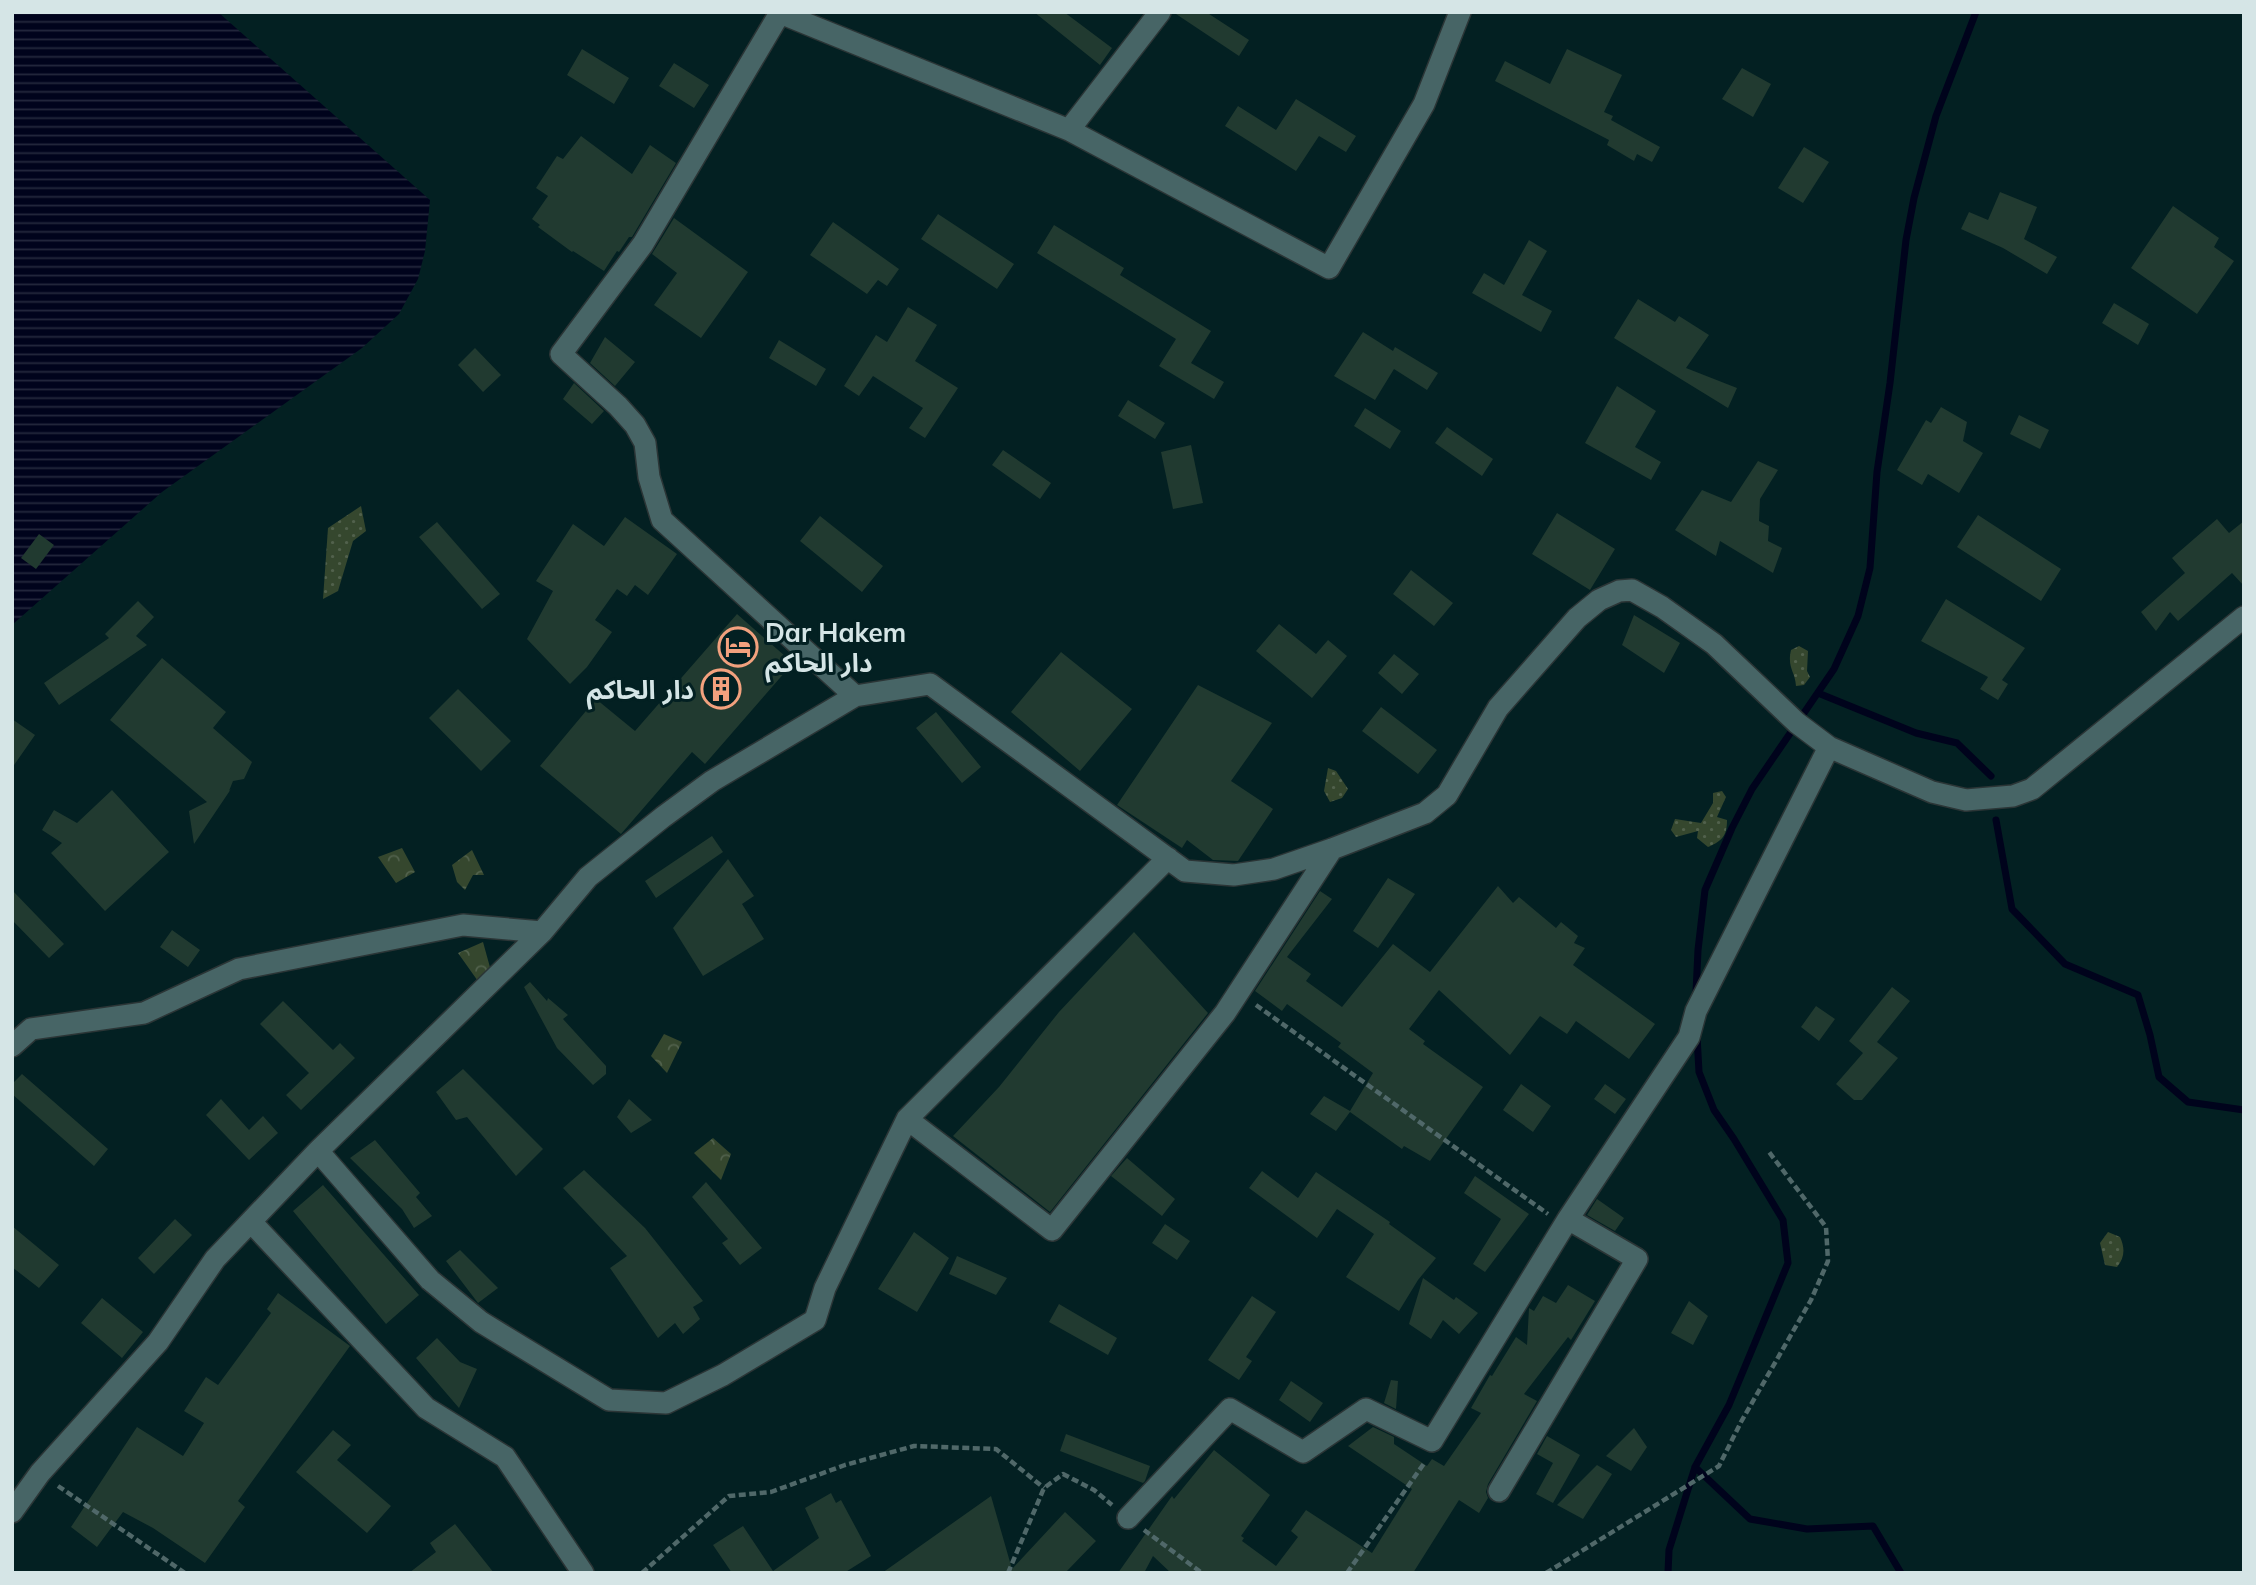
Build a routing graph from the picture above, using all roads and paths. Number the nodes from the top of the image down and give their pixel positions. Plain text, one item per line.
1 (1160, 12) edge
2 (1460, 12) edge
3 (1069, 130) junction
4 (2244, 617) edge
5 (855, 696) junction
6 (1829, 747) junction
7 (1332, 849) junction
8 (1168, 858) junction
9 (542, 932) junction
10 (1238, 992) junction
11 (12, 1046) edge
12 (907, 1119) junction
13 (318, 1151) junction
14 (1769, 1152) dead end
15 (1566, 1222) junction
16 (252, 1223) junction
17 (1432, 1441) junction
18 (40, 1473) junction
19 (1044, 1488) junction
20 (1499, 1491) dead end
21 (12, 1512) edge
22 (1128, 1518) junction
23 (185, 1573) edge
24 (583, 1573) edge
25 (642, 1573) edge
26 (1008, 1573) edge
27 (1202, 1573) edge
28 (1347, 1573) edge
29 (1546, 1573) edge

1 - 3 street
2 - 3 street
3 - 5 street
4 - 6 street
5 - 8 street
5 - 9 street
6 - 7 street
6 - 15 street
7 - 8 street
7 - 10 street
8 - 12 street
9 - 11 street
9 - 13 street
10 - 12 street
10 - 15 path
12 - 13 street
13 - 16 street
14 - 29 path
15 - 17 street
15 - 20 street
16 - 18 street
16 - 24 street
17 - 22 street
17 - 28 path
18 - 21 street
18 - 23 path
19 - 22 path
19 - 25 path
19 - 26 path
22 - 27 path

